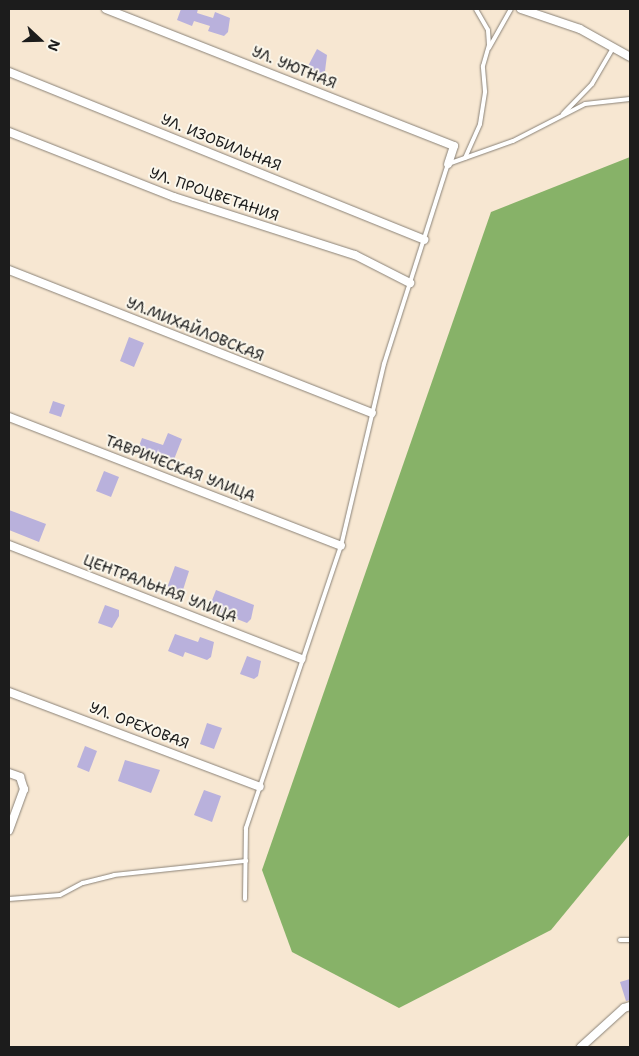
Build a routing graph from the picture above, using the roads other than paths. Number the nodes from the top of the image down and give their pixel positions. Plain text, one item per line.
1 (106, 9) edge
2 (476, 9) edge
3 (511, 9) edge
4 (521, 9) edge
5 (614, 46) junction
6 (487, 52) junction
7 (630, 57) edge
8 (9, 72) edge
9 (630, 99) edge
10 (563, 115) junction
11 (9, 132) edge
12 (464, 158) junction
13 (448, 164) junction
14 (424, 240) junction
15 (9, 270) edge
16 (410, 283) junction
17 (372, 413) junction
18 (9, 417) edge
19 (9, 545) edge
20 (341, 546) junction
21 (302, 659) junction
22 (9, 692) edge
23 (9, 773) edge
24 (260, 787) junction
25 (9, 830) edge
26 (246, 861) junction
27 (9, 899) edge
28 (245, 899) dead end
29 (620, 940) dead end
30 (630, 940) edge
31 (630, 1006) edge
32 (586, 1046) edge

1 - 13 street, УЛ. УЮТНАЯ
2 - 6 lane
3 - 6 lane
4 - 5 street
5 - 7 street
5 - 10 lane
6 - 12 lane
8 - 14 street, УЛ. ИЗОБИЛЬНАЯ
9 - 10 lane
10 - 12 lane
11 - 16 street, УЛ. ПРОЦВЕТАНИЯ
12 - 13 lane
13 - 14 lane
14 - 16 lane
15 - 17 street, УЛ.МИХАЙЛОВСКАЯ
16 - 17 lane
17 - 20 lane
18 - 20 street, ТАВРИЧЕСКАЯ УЛИЦА
19 - 21 street, ЦЕНТРАЛЬНАЯ УЛИЦА
20 - 21 lane
21 - 24 lane
22 - 24 street, УЛ. ОРЕХОВАЯ
23 - 25 street
24 - 26 lane
26 - 27 lane
26 - 28 lane
29 - 30 lane
31 - 32 street

